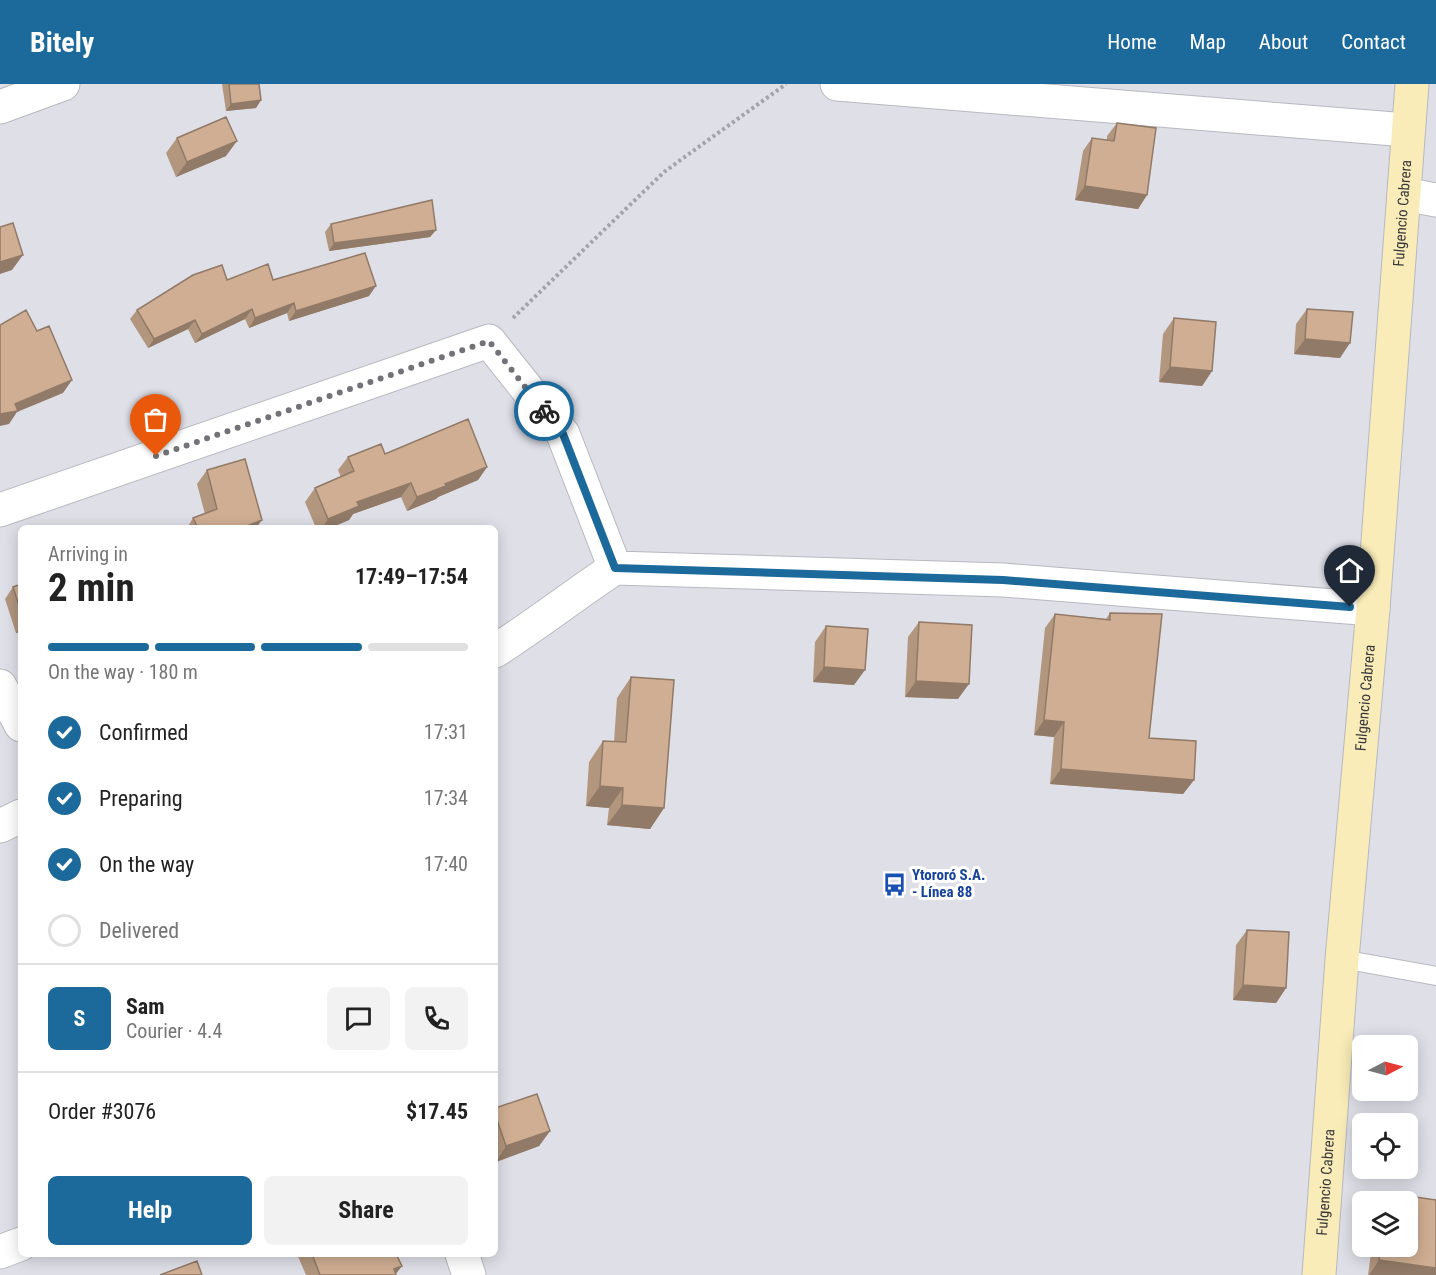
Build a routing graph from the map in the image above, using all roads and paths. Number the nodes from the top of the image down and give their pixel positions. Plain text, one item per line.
1 (63, 84) edge
2 (786, 84) edge
3 (837, 84) edge
4 (1412, 84) edge
5 (0, 107) edge
6 (1407, 130) junction
7 (1404, 194) junction
8 (1436, 200) edge
9 (489, 341) junction
10 (0, 510) edge
11 (615, 568) junction
12 (1373, 609) junction
13 (498, 649) edge
14 (0, 686) edge
15 (18, 719) edge
16 (18, 817) edge
17 (0, 826) edge
18 (1342, 959) junction
19 (1436, 976) edge
20 (18, 1245) edge
21 (0, 1252) edge
22 (463, 1257) edge
23 (469, 1275) edge
24 (1319, 1275) edge

1 - 5 street
2 - 9 path
3 - 6 street
4 - 6 main road, Fulgencio Cabrera
6 - 7 main road, Fulgencio Cabrera
7 - 8 street
7 - 12 main road, Fulgencio Cabrera
9 - 10 street
9 - 11 street
11 - 12 street
11 - 13 street
12 - 18 main road, Fulgencio Cabrera
14 - 15 street
16 - 17 street
18 - 19 lane
18 - 24 main road, Fulgencio Cabrera
20 - 21 street
22 - 23 street

